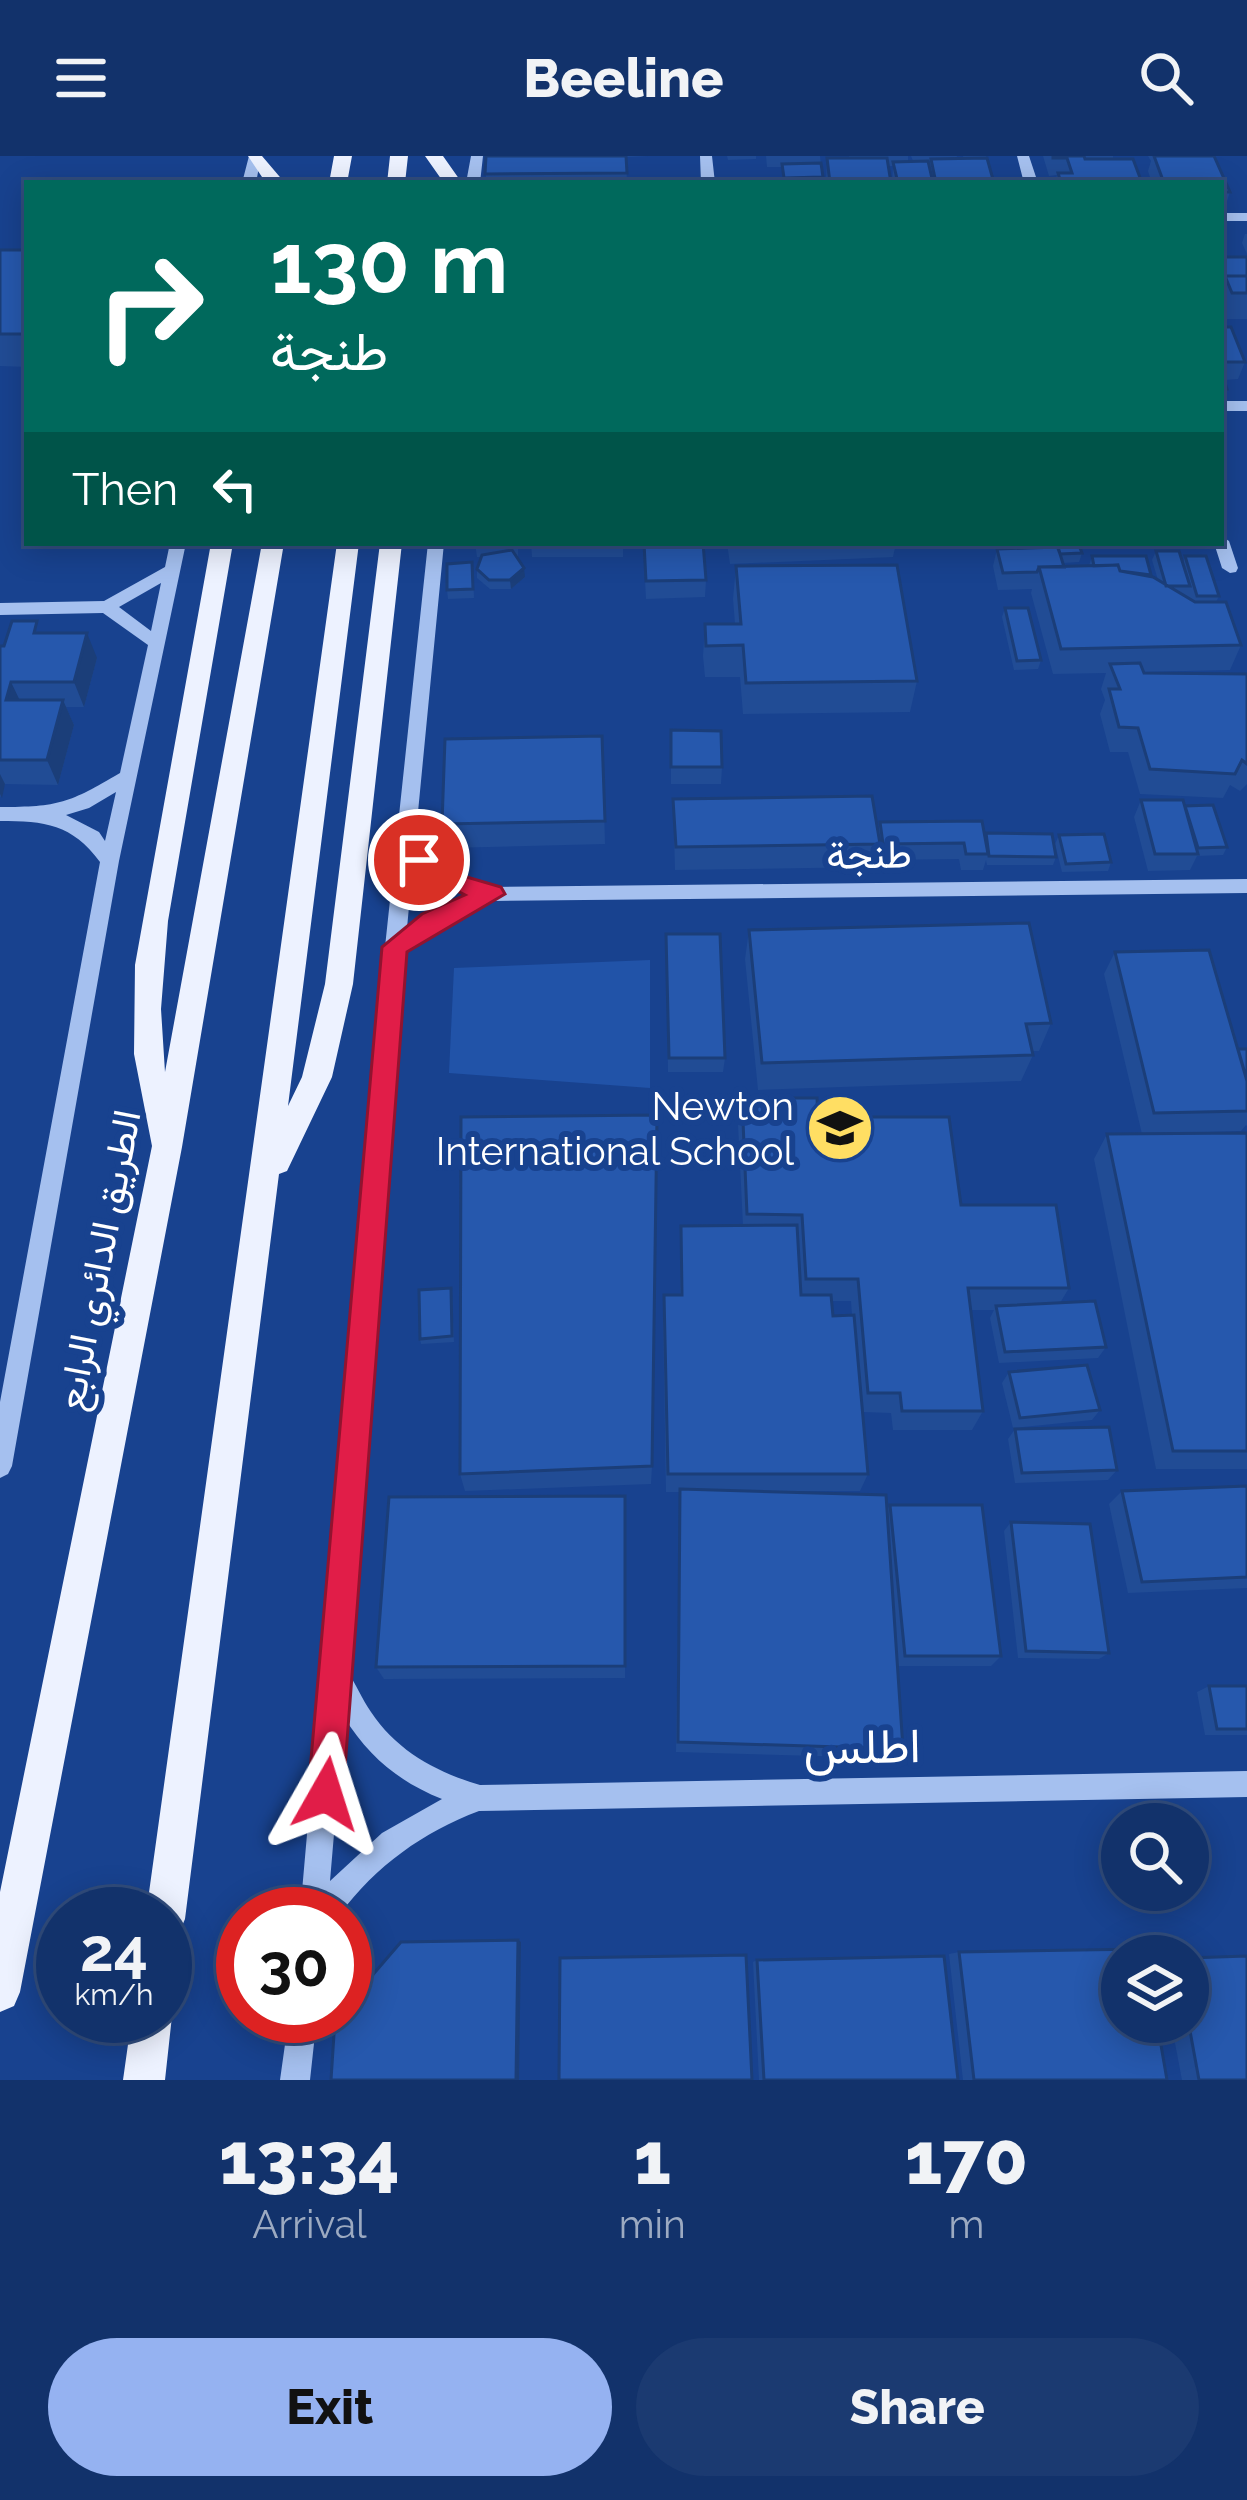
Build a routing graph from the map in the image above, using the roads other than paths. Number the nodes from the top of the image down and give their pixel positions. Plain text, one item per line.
1 (255, 158) edge
2 (284, 178) edge
3 (177, 546) edge
4 (221, 546) edge
5 (272, 546) edge
6 (348, 546) edge
7 (391, 546) edge
8 (436, 546) edge
9 (1223, 546) edge
10 (1230, 568) dead end
11 (172, 570) junction
12 (107, 608) junction
13 (0, 609) edge
14 (156, 643) junction
15 (128, 777) junction
16 (0, 814) edge
17 (48, 814) junction
18 (407, 847) junction
19 (110, 862) junction
20 (1247, 886) edge
21 (492, 894) junction
22 (395, 947) junction
23 (167, 1147) junction
24 (268, 1178) junction
25 (0, 1466) edge
26 (337, 1673) junction
27 (1247, 1784) edge
28 (479, 1798) junction
29 (169, 1887) edge
30 (321, 1887) edge
31 (345, 1887) edge
32 (0, 1992) edge
33 (149, 2043) edge
34 (300, 2043) edge
35 (144, 2080) edge
36 (295, 2080) edge

1 - 2 main road
3 - 11 street, الطريق الدائري الرابع
4 - 23 main road
5 - 23 main road, الطريق الدائري الرابع
6 - 24 main road
7 - 24 main road
8 - 18 street
9 - 10 street
11 - 12 street
11 - 14 street, الطريق الدائري الرابع
12 - 13 street
12 - 14 street
14 - 15 street, الطريق الدائري الرابع
15 - 17 street
15 - 19 street, الطريق الدائري الرابع
16 - 17 street
17 - 19 street
18 - 21 street, طنجة
18 - 22 street
19 - 25 street, الطريق الدائري الرابع
20 - 21 street, طنجة
21 - 22 street, طنجة
22 - 26 street
23 - 32 main road, الطريق الدائري الرابع
24 - 29 main road
26 - 28 street, اطلس
26 - 30 street
27 - 28 street, اطلس
28 - 31 street, اطلس
33 - 35 main road
34 - 36 street

